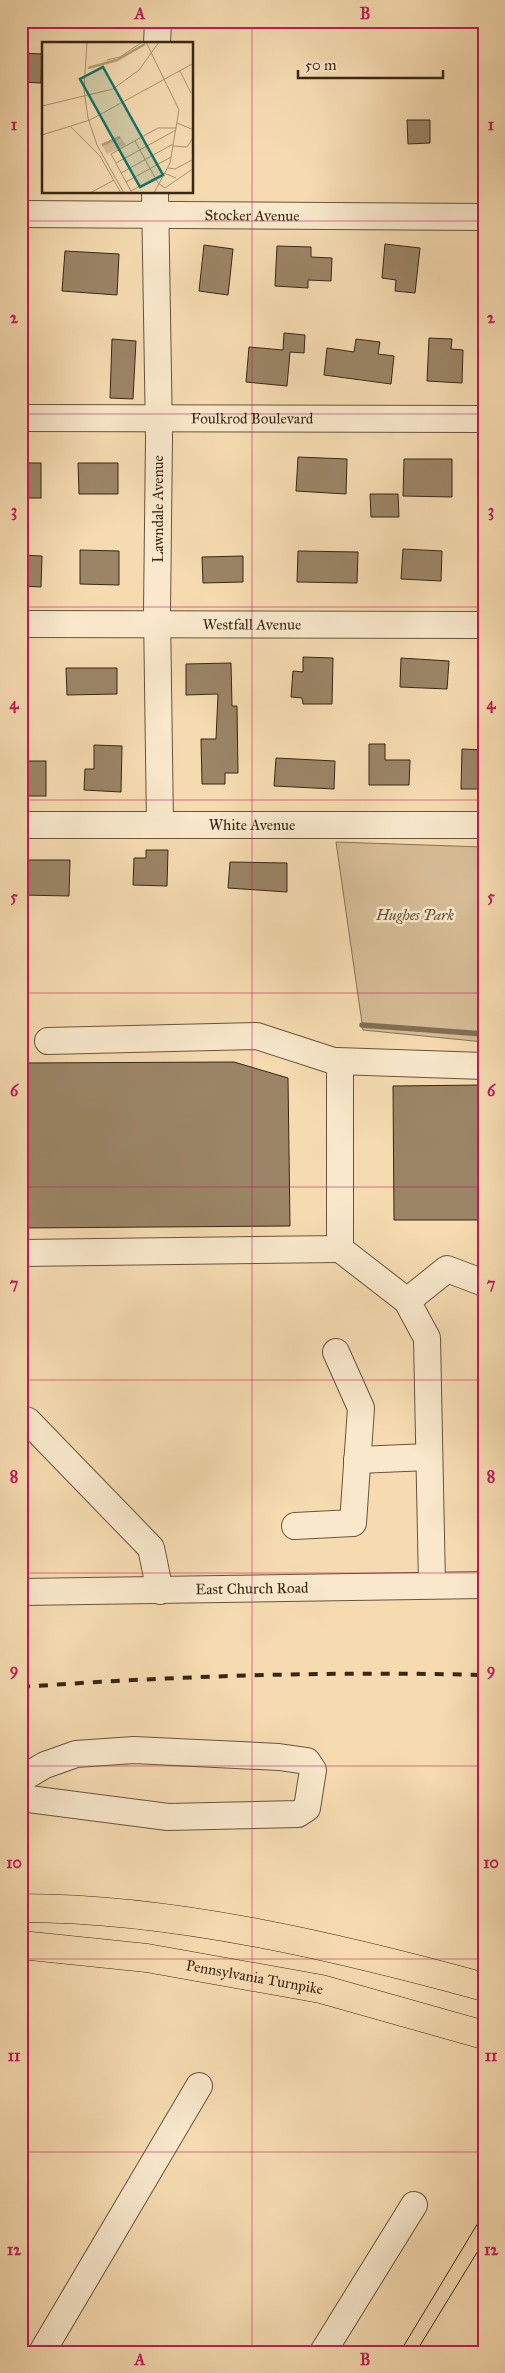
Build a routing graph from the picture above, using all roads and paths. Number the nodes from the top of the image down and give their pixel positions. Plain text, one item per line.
1 (158, 21) edge
2 (157, 42) edge
3 (155, 204) edge
4 (21, 214) edge
5 (484, 217) edge
6 (158, 417) junction
7 (21, 418) edge
8 (484, 419) edge
9 (21, 624) edge
10 (158, 624) junction
11 (484, 625) edge
12 (21, 825) edge
13 (160, 825) junction
14 (484, 825) edge
15 (48, 1042) dead end
16 (337, 1062) junction
17 (484, 1066) edge
18 (340, 1249) junction
19 (21, 1252) edge
20 (484, 1283) edge
21 (407, 1301) junction
22 (336, 1352) dead end
23 (21, 1418) edge
24 (429, 1457) junction
25 (357, 1460) junction
26 (295, 1526) dead end
27 (432, 1585) junction
28 (484, 1585) edge
29 (160, 1591) junction
30 (21, 1592) edge
31 (21, 1780) edge
32 (21, 1798) edge
33 (21, 1908) edge
34 (21, 1945) edge
35 (484, 1987) edge
36 (484, 2035) edge
37 (199, 2086) dead end
38 (414, 2205) dead end
39 (42, 2352) edge
40 (323, 2352) edge

1 - 2 street
3 - 4 street, Stocker Avenue
3 - 5 street, Stocker Avenue
3 - 6 street, Lawndale Avenue
6 - 7 street, Foulkrod Boulevard
6 - 8 street, Foulkrod Boulevard
6 - 10 street, Lawndale Avenue
9 - 10 street, Westfall Avenue
10 - 11 street, Westfall Avenue
10 - 13 street, Lawndale Avenue
12 - 13 street, White Avenue
13 - 14 street, White Avenue
15 - 16 street
16 - 17 street
16 - 18 street
18 - 19 street
18 - 21 street
20 - 21 street
21 - 24 street
22 - 25 street
23 - 29 street
24 - 25 street
24 - 27 street
25 - 26 street
27 - 28 street, East Church Road
27 - 29 street, East Church Road
29 - 30 street, East Church Road
31 - 32 street
33 - 35 highway
34 - 36 highway, Pennsylvania Turnpike
37 - 39 street
38 - 40 street

